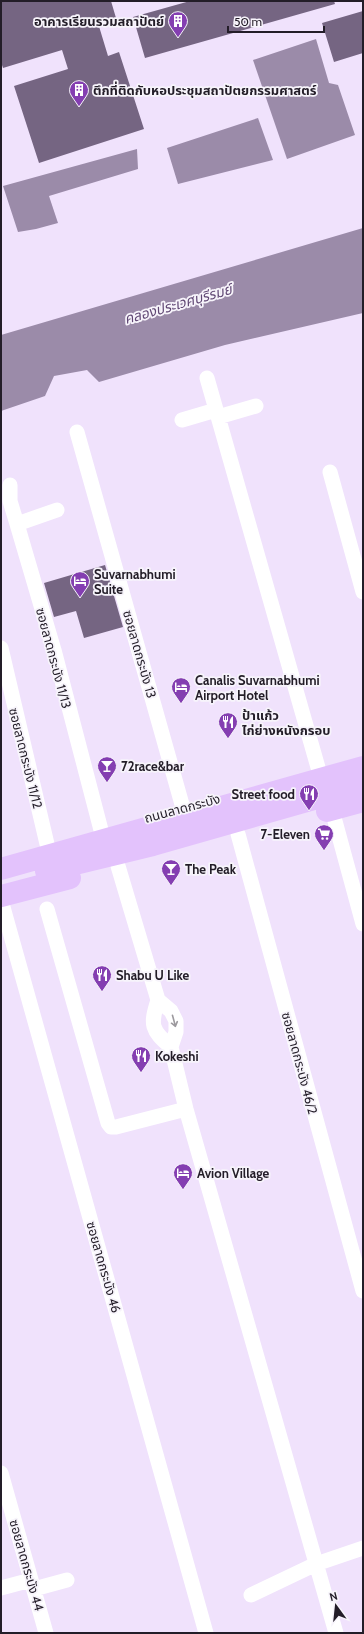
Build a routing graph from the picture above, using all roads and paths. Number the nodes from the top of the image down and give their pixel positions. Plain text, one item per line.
1 (207, 378) dead end
2 (256, 406) dead end
3 (217, 413) junction
4 (182, 420) dead end
5 (77, 432) dead end
6 (330, 472) dead end
7 (10, 485) dead end
8 (57, 510) dead end
9 (16, 524) junction
10 (363, 592) edge
11 (1, 648) edge
12 (363, 758) edge
13 (363, 767) edge
14 (319, 771) junction
15 (363, 785) edge
16 (363, 801) edge
17 (183, 808) junction
18 (332, 810) junction
19 (101, 830) junction
20 (238, 834) junction
21 (47, 844) junction
22 (1, 856) edge
23 (118, 866) junction
24 (1, 869) edge
25 (1, 882) edge
26 (1, 896) edge
27 (1, 900) edge
28 (47, 909) dead end
29 (363, 924) edge
30 (158, 1000) junction
31 (171, 1047) junction
32 (186, 1109) junction
33 (363, 1291) edge
34 (1, 1473) edge
35 (363, 1548) edge
36 (316, 1564) junction
37 (67, 1580) dead end
38 (32, 1585) junction
39 (1, 1588) edge
40 (251, 1595) dead end
41 (46, 1633) edge
42 (206, 1633) edge
43 (336, 1633) edge

1 - 3 street
2 - 3 street
3 - 4 street
3 - 14 street
5 - 17 street, ซอยลาดกระบัง 13
6 - 10 street
7 - 9 street, ซอยลาดกระบัง 11/13
8 - 9 street
9 - 19 street, ซอยลาดกระบัง 11/13
11 - 21 street, ซอยลาดกระบัง 11/12
12 - 14 main road, ถนนลาดกระบัง
13 - 24 main road
14 - 17 main road, ถนนลาดกระบัง
15 - 25 main road
16 - 18 main road
17 - 19 main road, ถนนลาดกระบัง
18 - 20 main road
18 - 29 street
19 - 21 main road, ถนนลาดกระบัง
20 - 23 main road
20 - 33 street, ซอยลาดกระบัง 46/2
21 - 22 main road, ถนนลาดกระบัง
23 - 26 main road
23 - 30 street
27 - 42 street, ซอยลาดกระบัง 46
28 - 32 street
30 -> 31 street
30 - 31 street
31 - 32 street
32 - 36 street
34 - 38 street, ซอยลาดกระบัง 44
35 - 36 street
36 - 40 street
36 - 43 street
37 - 38 street
38 - 39 street
38 - 41 street, ซอยลาดกระบัง 44

